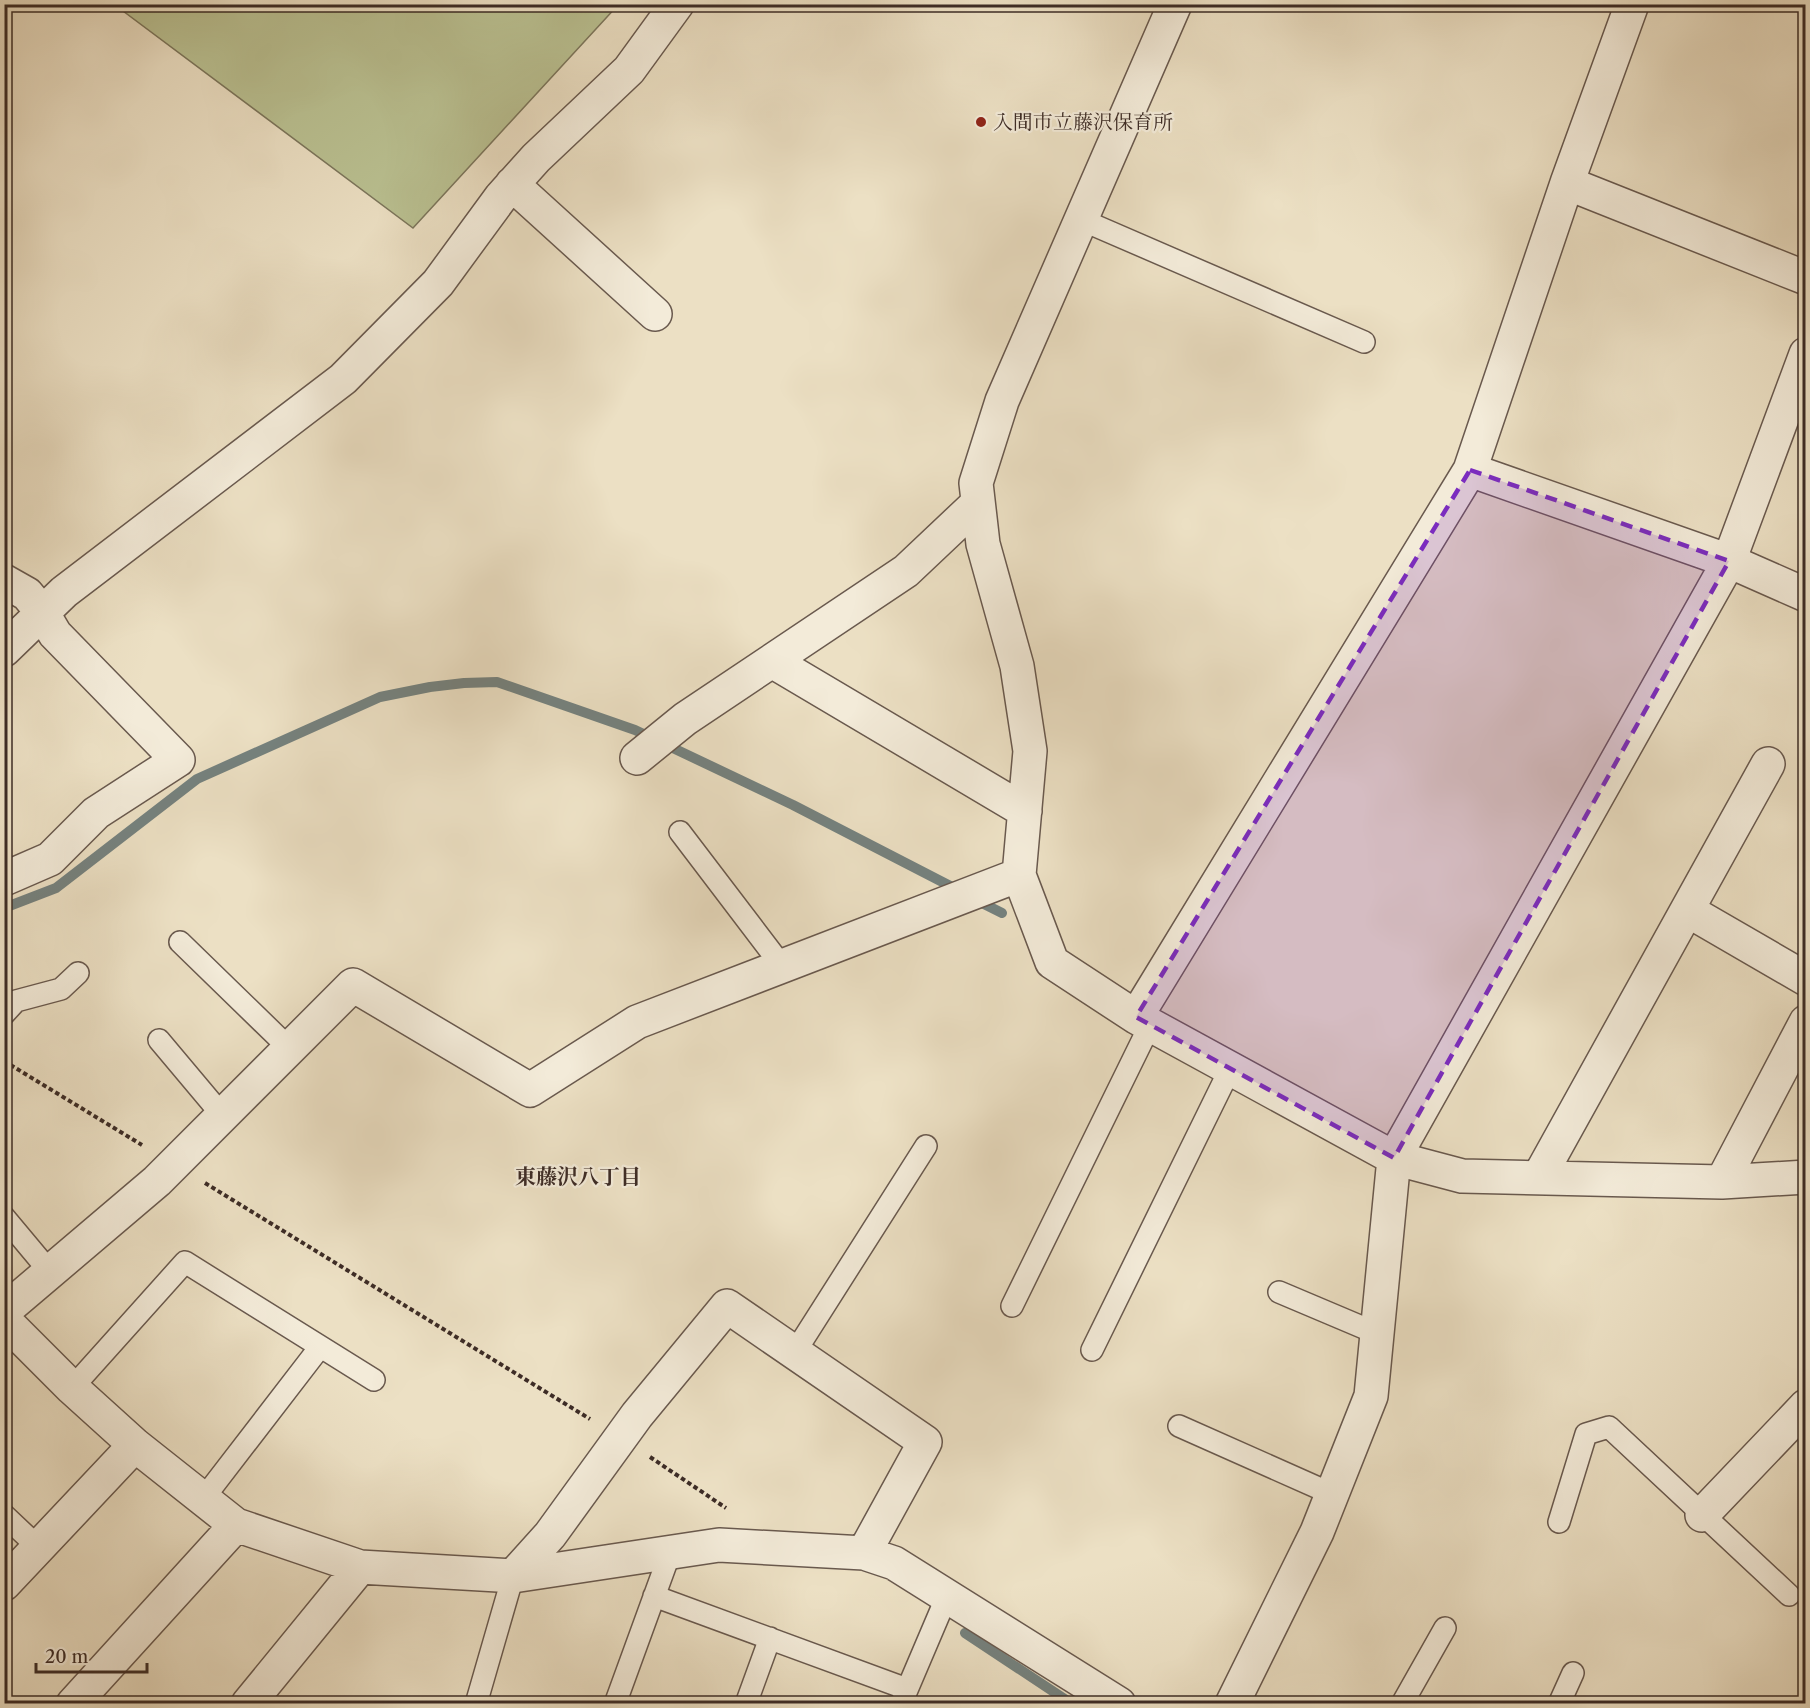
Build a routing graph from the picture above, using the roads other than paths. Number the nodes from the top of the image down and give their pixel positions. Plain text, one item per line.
1 (677, 4) edge
2 (1175, 4) edge
3 (1632, 4) edge
4 (1567, 183) junction
5 (512, 184) junction
6 (1082, 220) junction
7 (1806, 278) edge
8 (655, 315) dead end
9 (1365, 342) dead end
10 (1806, 354) edge
11 (1470, 470) junction
12 (978, 503) junction
13 (1729, 561) junction
14 (4, 581) edge
15 (1806, 595) edge
16 (42, 612) junction
17 (4, 650) edge
18 (772, 661) junction
19 (638, 758) dead end
20 (1768, 764) dead end
21 (1024, 811) junction
22 (680, 832) dead end
23 (1019, 875) junction
24 (4, 879) edge
25 (1687, 910) junction
26 (180, 942) dead end
27 (782, 966) junction
28 (78, 973) dead end
29 (1806, 979) edge
30 (4, 1014) edge
31 (1143, 1021) junction
32 (1806, 1022) edge
33 (159, 1040) dead end
34 (289, 1048) junction
35 (1230, 1069) junction
36 (222, 1116) junction
37 (926, 1146) dead end
38 (1394, 1158) junction
39 (1539, 1177) junction
40 (1803, 1181) edge
41 (1722, 1182) junction
42 (4, 1217) edge
43 (51, 1272) junction
44 (1279, 1292) dead end
45 (1012, 1306) dead end
46 (4, 1311) edge
47 (4, 1320) edge
48 (1376, 1333) junction
49 (320, 1347) junction
50 (1092, 1350) dead end
51 (795, 1352) junction
52 (374, 1380) dead end
53 (72, 1388) junction
54 (1806, 1406) edge
55 (1179, 1426) dead end
56 (135, 1445) junction
57 (1332, 1494) junction
58 (203, 1499) junction
59 (4, 1515) edge
60 (1702, 1515) junction
61 (1559, 1522) dead end
62 (236, 1525) junction
63 (38, 1547) junction
64 (670, 1552) junction
65 (864, 1553) junction
66 (360, 1567) junction
67 (513, 1576) junction
68 (4, 1584) edge
69 (1789, 1595) dead end
70 (654, 1596) junction
71 (947, 1596) junction
72 (1445, 1628) dead end
73 (770, 1638) junction
74 (1573, 1673) dead end
75 (904, 1696) edge
76 (73, 1704) edge
77 (248, 1704) edge
78 (476, 1704) edge
79 (615, 1704) edge
80 (746, 1704) edge
81 (1119, 1704) edge
82 (1232, 1704) edge
83 (1402, 1704) edge
84 (1559, 1704) edge

1 - 5 street
2 - 6 street
3 - 4 street
4 - 7 street
4 - 11 street
5 - 8 street
5 - 16 street
6 - 9 lane
6 - 12 street
10 - 13 street
11 - 13 street
11 - 31 street
12 - 18 street
12 - 21 street
13 - 15 street
13 - 38 street
14 - 16 street
16 - 17 street
16 - 24 street
18 - 19 street
18 - 21 street
20 - 25 street
21 - 23 street
22 - 27 lane
23 - 27 street
23 - 31 street
25 - 29 street
25 - 39 street
26 - 34 lane
27 - 34 street
28 - 30 lane
31 - 35 street
31 - 45 lane
32 - 41 street
33 - 36 lane
34 - 36 street
35 - 38 street
35 - 50 lane
36 - 43 street
37 - 51 lane
38 - 39 street
38 - 48 street
39 - 41 street
40 - 41 street
42 - 43 lane
43 - 46 street
44 - 48 lane
47 - 53 street
48 - 57 street
49 - 52 lane
49 - 53 lane
49 - 58 lane
51 - 65 street
51 - 67 street
53 - 56 street
54 - 60 street
55 - 57 lane
56 - 58 street
56 - 63 street
57 - 82 street
58 - 62 street
59 - 63 lane
60 - 61 lane
60 - 69 lane
62 - 66 street
62 - 76 street
63 - 68 street
64 - 65 street
64 - 67 street
64 - 70 lane
65 - 71 street
66 - 67 street
66 - 77 street
67 - 78 lane
70 - 73 lane
70 - 79 lane
71 - 75 lane
71 - 81 street
72 - 83 lane
73 - 75 lane
73 - 80 lane
74 - 84 lane

